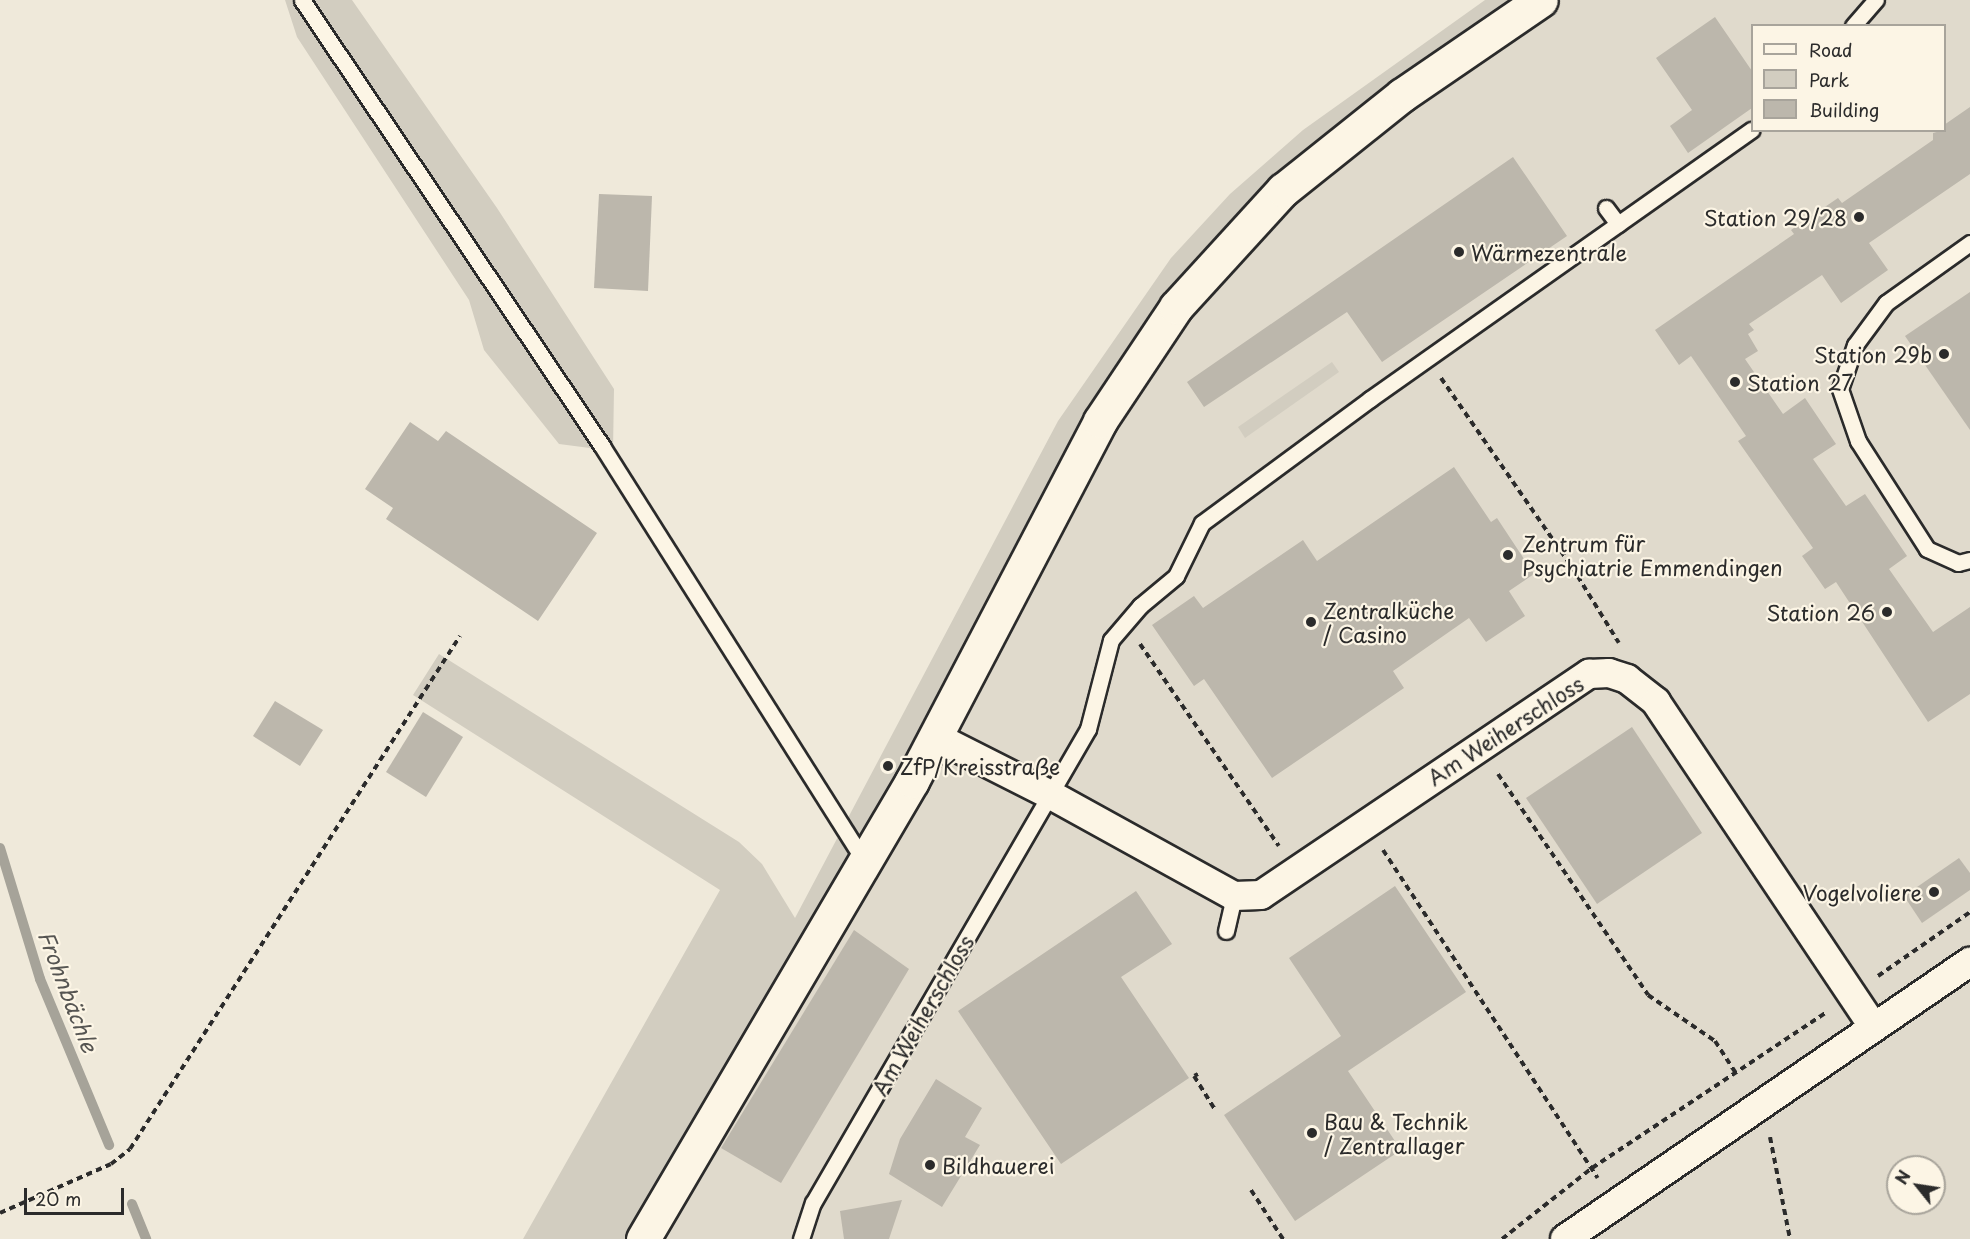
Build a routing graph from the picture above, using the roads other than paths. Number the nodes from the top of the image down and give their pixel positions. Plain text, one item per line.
1 (302, 0) edge
2 (1540, 0) edge
3 (1876, 0) edge
4 (1855, 24) edge
5 (1751, 131) edge
6 (1606, 208) dead end
7 (1618, 224) junction
8 (1970, 243) edge
9 (1970, 560) edge
10 (936, 737) junction
11 (1051, 795) junction
12 (866, 863) junction
13 (1234, 896) junction
14 (1226, 931) dead end
15 (1970, 962) edge
16 (1873, 1026) junction
17 (644, 1239) edge
18 (801, 1239) edge
19 (1565, 1239) edge

1 - 12 lane
2 - 10 street
3 - 4 lane
5 - 7 lane, Am Weiherschloss
6 - 7 lane
7 - 11 lane, Am Weiherschloss
8 - 9 lane
10 - 11 street
10 - 12 street
11 - 13 street
11 - 18 lane, Am Weiherschloss
12 - 17 street
13 - 14 lane
13 - 16 street, Am Weiherschloss
15 - 16 street
16 - 19 street

